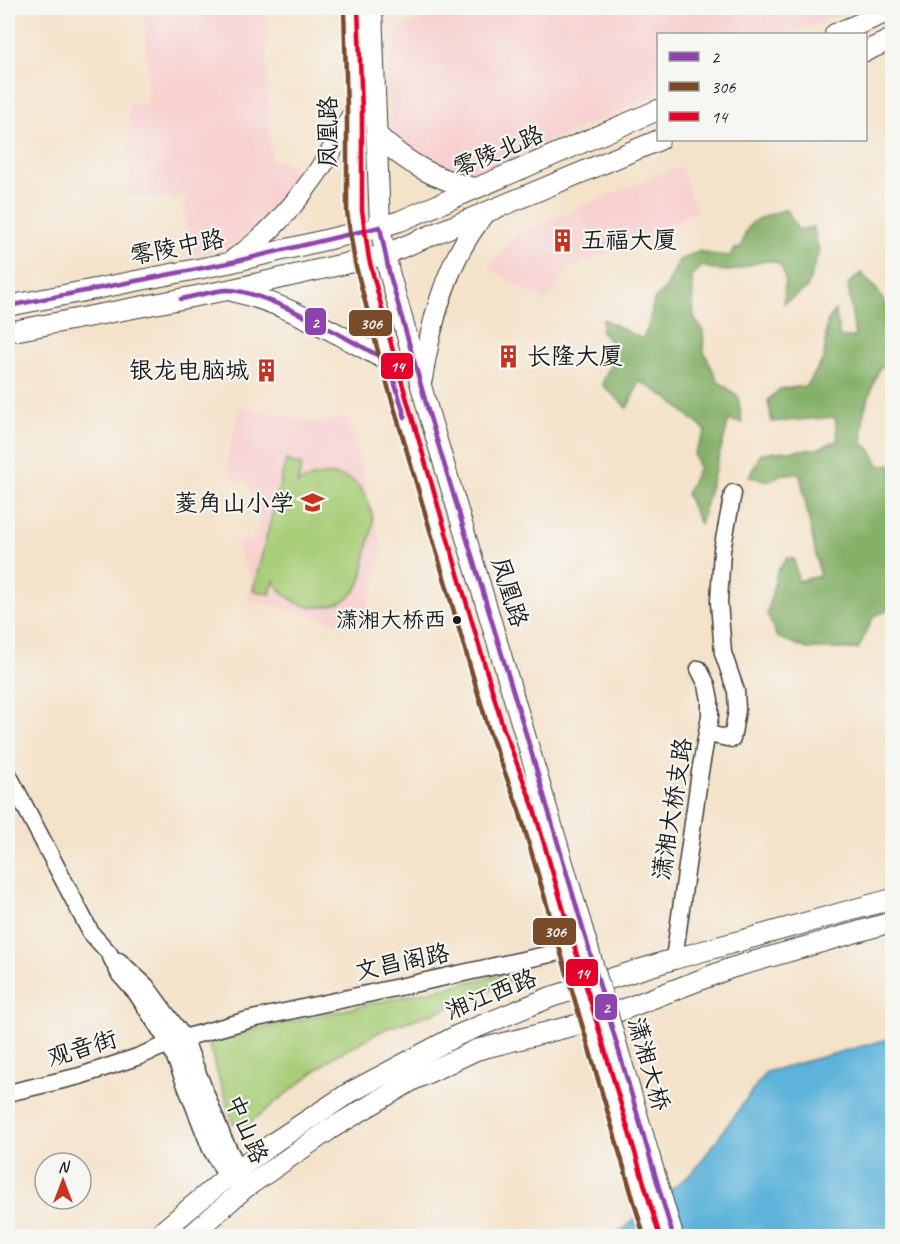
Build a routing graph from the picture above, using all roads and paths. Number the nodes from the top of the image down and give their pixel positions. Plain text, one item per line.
1 (351, 8) edge
2 (372, 8) edge
3 (892, 10) edge
4 (837, 33) edge
5 (892, 39) edge
6 (867, 51) edge
7 (657, 110) edge
8 (355, 111) junction
9 (377, 135) junction
10 (657, 141) edge
11 (475, 188) junction
12 (485, 214) junction
13 (380, 227) junction
14 (357, 234) junction
15 (384, 255) junction
16 (362, 261) junction
17 (228, 263) junction
18 (228, 290) junction
19 (8, 306) edge
20 (8, 332) edge
21 (388, 361) junction
22 (422, 384) junction
23 (733, 493) dead end
24 (699, 669) dead end
25 (708, 734) junction
26 (8, 774) edge
27 (545, 802) joint
28 (526, 808) joint
29 (563, 884) dead end
30 (892, 899) edge
31 (892, 922) edge
32 (674, 959) junction
33 (177, 1041) junction
34 (8, 1094) edge
35 (233, 1172) junction
36 (245, 1188) junction
37 (157, 1236) edge
38 (190, 1236) edge
39 (652, 1236) edge
40 (673, 1236) edge

1 - 8 main road, 凤凰路
2 - 9 main road, 凤凰路
3 - 4 main road
5 - 6 main road
7 - 11 main road, 零陵北路
8 - 14 main road, 凤凰路
8 - 17 main road
9 - 11 main road
9 - 13 main road, 凤凰路
10 - 12 main road
11 - 13 main road, 零陵北路
12 - 15 main road
12 - 22 main road
13 - 14 main road, 零陵北路
13 - 15 main road, 凤凰路
14 - 16 main road, 凤凰路
14 - 17 main road, 零陵中路
15 - 16 main road
15 - 22 main road, 凤凰路
16 - 18 main road
16 - 21 main road, 凤凰路
17 - 19 main road, 零陵中路
18 - 20 main road
18 - 21 main road
21 - 28 main road, 凤凰路
22 - 27 main road, 凤凰路
23 - 25 street
24 - 25 street, 潇湘大桥支路
25 - 32 street, 潇湘大桥支路
26 - 33 street, 中山路
27 - 40 main road, 潇湘大桥, bridge
28 - 39 main road, 潇湘大桥, bridge
29 - 33 street, 文昌阁路
30 - 32 main road, 湘江西路
31 - 36 main road, 湘江西路
32 - 35 main road, 湘江西路
33 - 34 street, 观音街
33 - 35 street, 中山路
35 - 36 street, 中山路
35 - 37 main road, 湘江西路
36 - 38 main road, 湘江西路

